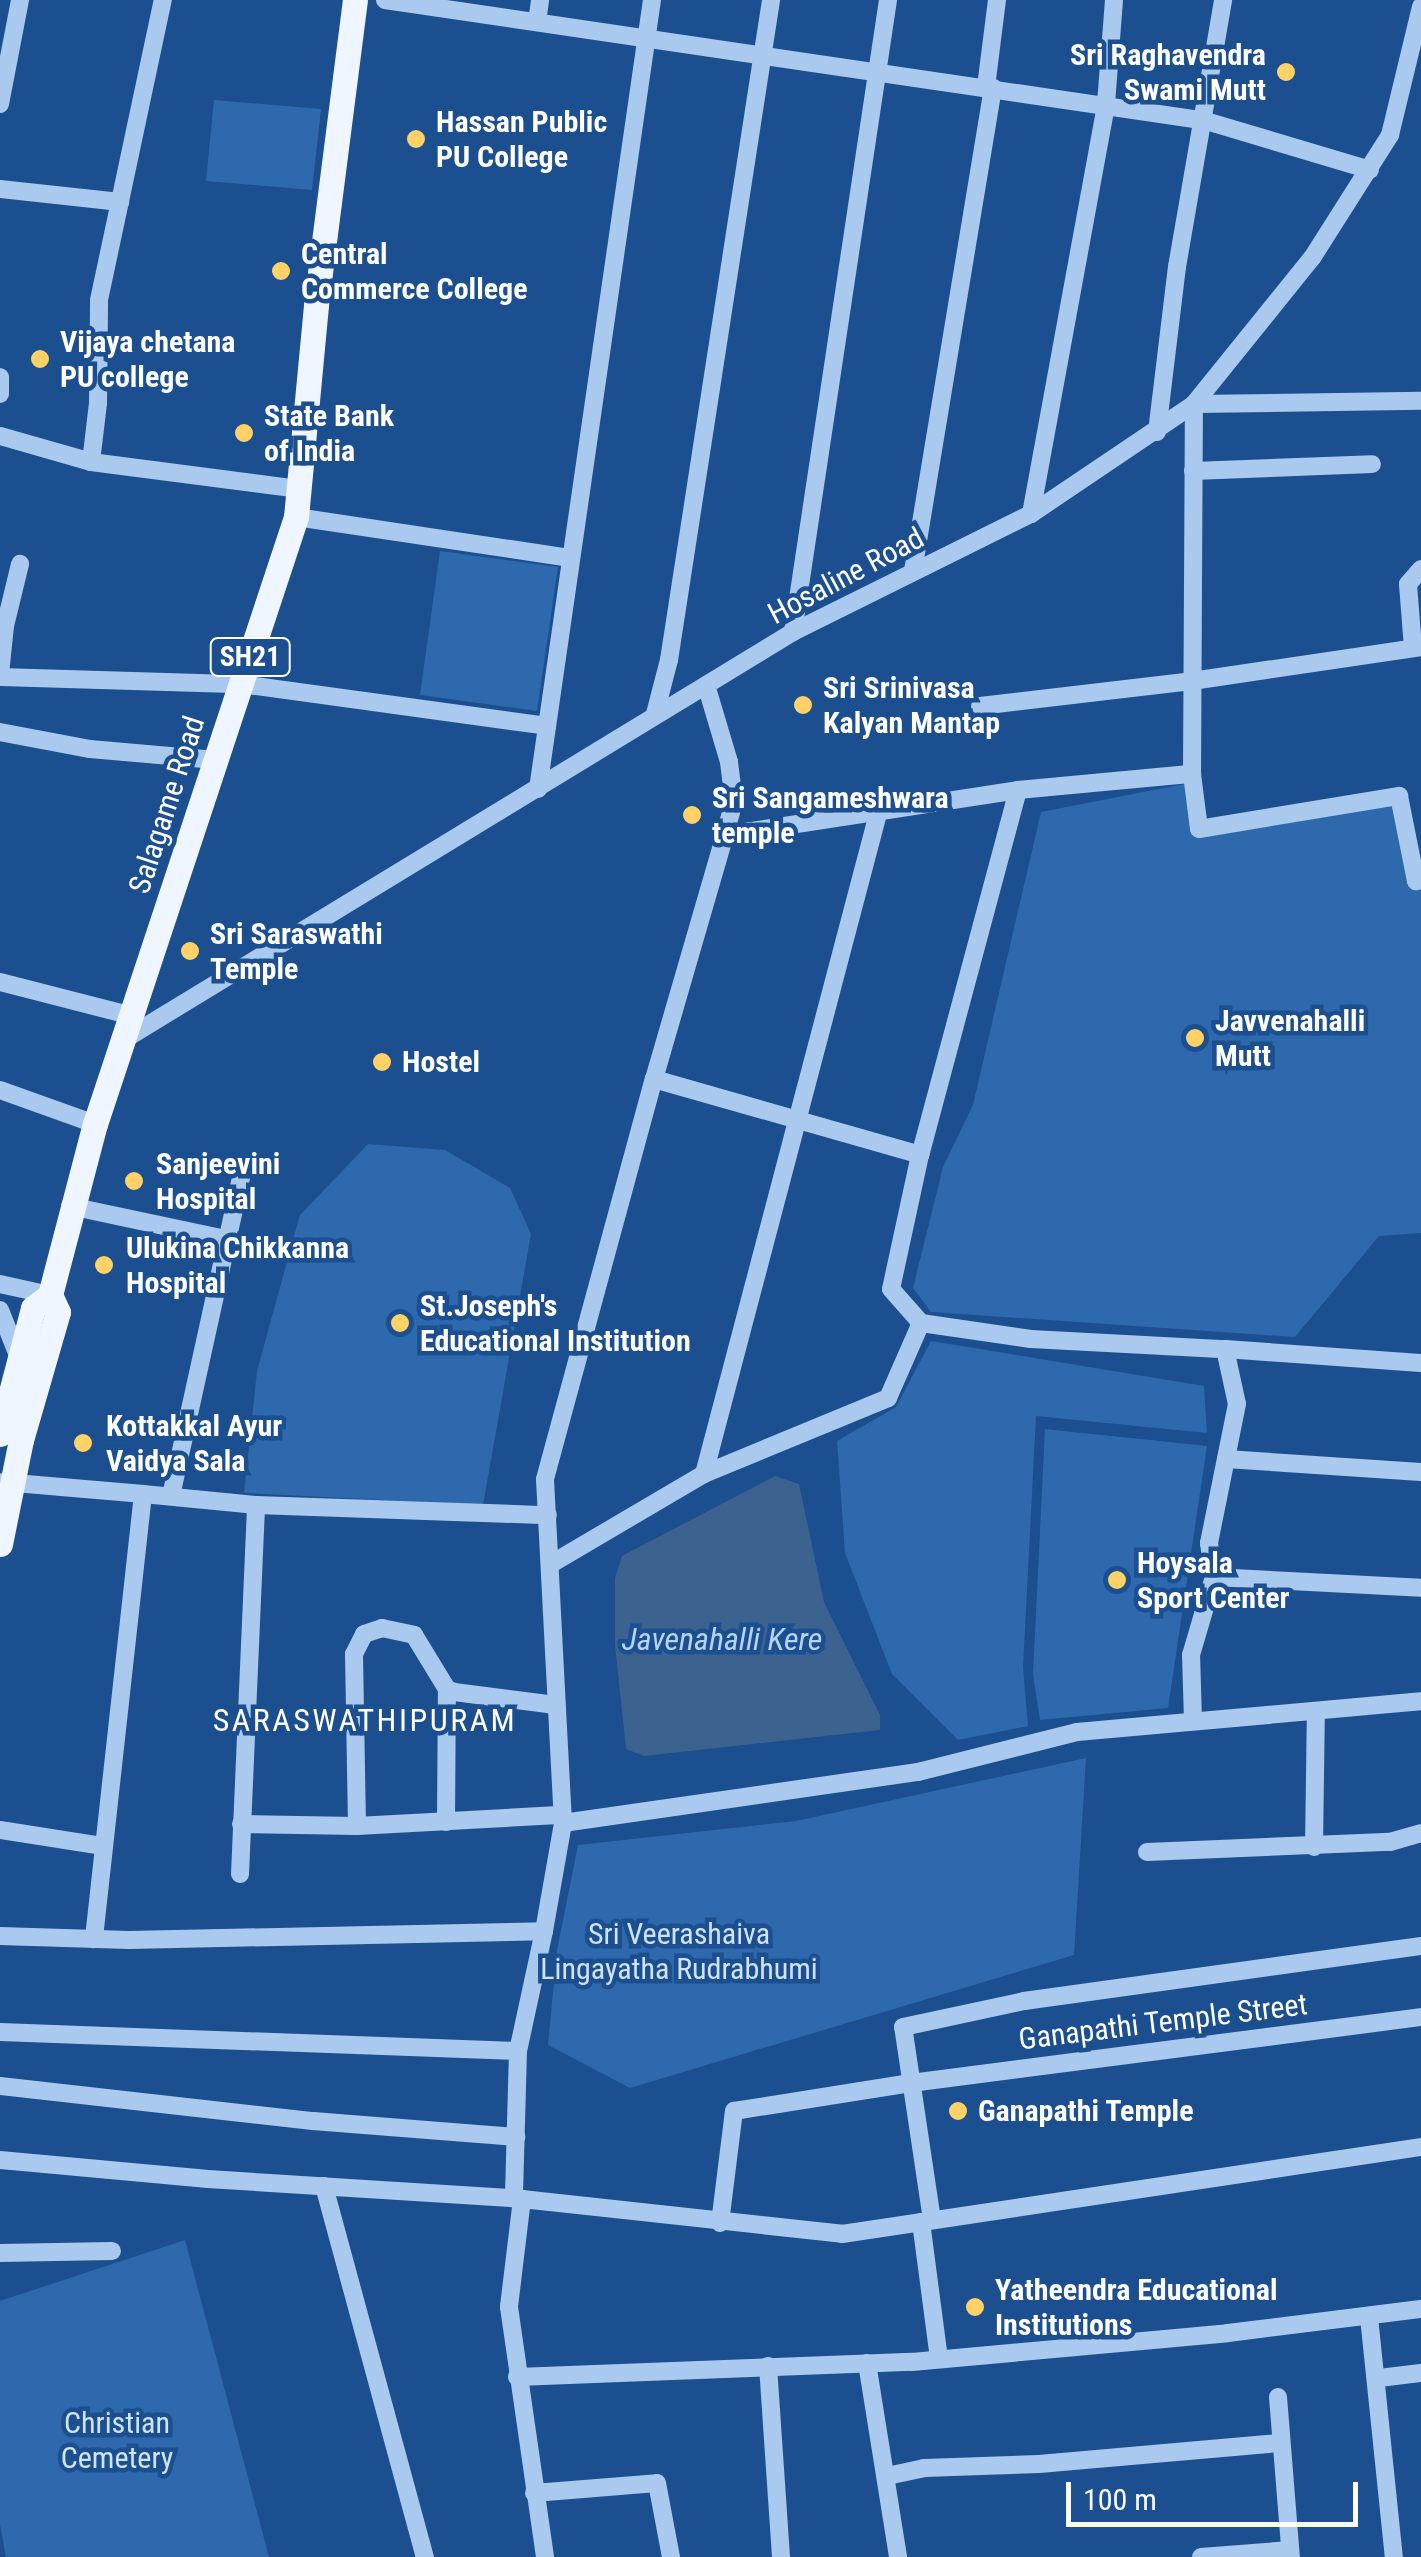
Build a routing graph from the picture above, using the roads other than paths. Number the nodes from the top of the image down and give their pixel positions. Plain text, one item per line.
1 (20, 0) edge
2 (163, 0) edge
3 (355, 0) edge
4 (385, 0) edge
5 (540, 0) edge
6 (652, 0) edge
7 (771, 0) edge
8 (888, 0) edge
9 (997, 0) edge
10 (1114, 0) edge
11 (1223, 0) edge
12 (1421, 7) edge
13 (536, 22) junction
14 (646, 38) junction
15 (764, 56) junction
16 (878, 72) junction
17 (2, 81) edge
18 (989, 88) junction
19 (0, 104) edge
20 (1106, 104) junction
21 (1206, 120) junction
22 (1370, 170) junction
23 (0, 188) edge
24 (120, 202) junction
25 (0, 377) edge
26 (0, 394) edge
27 (1421, 402) edge
28 (1194, 404) junction
29 (1156, 432) junction
30 (0, 436) edge
31 (91, 462) junction
32 (1372, 464) dead end
33 (1193, 471) junction
34 (298, 489) junction
35 (1031, 514) junction
36 (296, 518) junction
37 (571, 558) junction
38 (20, 564) dead end
39 (1421, 570) edge
40 (913, 571) junction
41 (793, 632) junction
42 (1417, 648) edge
43 (0, 675) edge
44 (1192, 681) junction
45 (240, 684) junction
46 (707, 688) junction
47 (980, 706) dead end
48 (656, 714) junction
49 (547, 726) junction
50 (0, 732) edge
51 (216, 760) junction
52 (1192, 774) junction
53 (538, 789) junction
54 (1018, 790) junction
55 (1421, 791) edge
56 (1400, 796) junction
57 (878, 810) junction
58 (725, 836) junction
59 (1421, 880) edge
60 (0, 982) edge
61 (128, 1028) junction
62 (654, 1079) junction
63 (0, 1090) edge
64 (796, 1119) junction
65 (95, 1124) junction
66 (920, 1155) junction
67 (242, 1174) dead end
68 (70, 1206) junction
69 (225, 1238) junction
70 (0, 1284) edge
71 (50, 1294) junction
72 (0, 1310) edge
73 (921, 1323) junction
74 (1226, 1348) junction
75 (20, 1359) junction
76 (1421, 1363) edge
77 (0, 1434) edge
78 (1226, 1459) junction
79 (1421, 1472) edge
80 (704, 1474) junction
81 (7, 1483) edge
82 (144, 1494) junction
83 (171, 1496) junction
84 (256, 1505) junction
85 (548, 1515) junction
86 (0, 1544) edge
87 (551, 1564) junction
88 (1214, 1577) junction
89 (1421, 1588) edge
90 (447, 1689) junction
91 (1421, 1701) edge
92 (555, 1705) junction
93 (1316, 1711) junction
94 (1192, 1721) junction
95 (563, 1819) junction
96 (446, 1822) junction
97 (242, 1824) junction
98 (357, 1826) junction
99 (0, 1830) edge
100 (1421, 1834) edge
101 (102, 1846) junction
102 (1314, 1847) junction
103 (1147, 1852) dead end
104 (240, 1874) dead end
105 (544, 1932) junction
106 (0, 1936) edge
107 (94, 1939) junction
108 (1421, 1946) edge
109 (1421, 2017) edge
110 (0, 2032) edge
111 (518, 2051) junction
112 (911, 2082) junction
113 (0, 2086) edge
114 (516, 2137) junction
115 (1421, 2146) edge
116 (0, 2160) edge
117 (324, 2186) junction
118 (518, 2198) junction
119 (927, 2221) junction
120 (720, 2223) junction
121 (112, 2251) dead end
122 (0, 2253) edge
123 (1421, 2308) edge
124 (1369, 2317) junction
125 (940, 2359) junction
126 (868, 2363) junction
127 (768, 2366) junction
128 (1421, 2373) edge
129 (517, 2378) junction
130 (1379, 2378) junction
131 (1278, 2398) dead end
132 (1279, 2444) junction
133 (887, 2476) junction
134 (534, 2493) junction
135 (1291, 2554) edge
136 (425, 2557) edge
137 (545, 2557) edge
138 (671, 2557) edge
139 (781, 2557) edge
140 (898, 2557) edge
141 (1201, 2557) edge
142 (1394, 2557) edge

1 - 17 street
2 - 24 street
3 - 34 main road, Salagame Road / SH21
4 - 13 street
5 - 13 street
6 - 14 street
7 - 15 street
8 - 16 street
9 - 18 street
10 - 20 street
11 - 21 street
12 - 22 street, Hosaline Road
13 - 14 street
14 - 15 street
14 - 37 street
15 - 16 street
15 - 48 street
16 - 18 street
16 - 41 street
17 - 19 street
18 - 20 street
18 - 40 street
20 - 21 street
20 - 35 street
21 - 22 street
21 - 29 street
22 - 28 street, Hosaline Road
23 - 24 street
24 - 31 street
25 - 26 street
27 - 28 street
28 - 29 street, Hosaline Road
28 - 33 street
29 - 35 street, Hosaline Road
30 - 31 street
31 - 34 street
32 - 33 street
33 - 44 street
34 - 36 main road, Salagame Road / SH21
35 - 40 street, Hosaline Road
36 - 37 street
36 - 45 main road, Salagame Road / SH21
37 - 49 street
38 - 43 street
39 - 42 street
40 - 41 street, Hosaline Road
41 - 46 street, Hosaline Road
42 - 44 street
43 - 45 street
44 - 47 street
44 - 52 street
45 - 49 street
45 - 51 main road, Salagame Road / SH21
46 - 48 street, Hosaline Road
46 - 58 street
48 - 53 street, Hosaline Road
49 - 53 street
50 - 51 street
51 - 61 main road, Salagame Road / SH21
52 - 54 street
52 - 56 street
53 - 61 street, Hosaline Road
54 - 57 street
54 - 66 street
55 - 56 street
56 - 59 street
57 - 58 street
57 - 64 street
58 - 62 street
60 - 61 street
61 - 65 main road, Salagame Road / SH21
62 - 64 street
62 - 85 street
63 - 65 street
64 - 66 street
64 - 80 street
65 - 68 main road, Salagame Road / SH21
66 - 73 street
67 - 69 street
68 - 69 street
68 - 71 main road, Salagame Road / SH21
69 - 83 street
70 - 71 street
71 - 75 main road, Salagame Road / SH21
71 - 81 main road
72 - 75 street
73 - 74 street
73 - 80 street
74 - 76 street
74 - 78 street
75 - 77 main road, Salagame Road / SH21
78 - 79 street
78 - 88 street
80 - 87 street
81 - 82 street
81 - 86 main road
82 - 83 street
82 - 101 street
83 - 84 street
84 - 85 street
84 - 97 street
85 - 87 street
87 - 92 street
88 - 89 street
88 - 94 street
90 - 92 street
90 - 96 street
90 - 98 street
91 - 93 street
92 - 95 street
93 - 94 street
93 - 102 street
94 - 95 street
95 - 96 street
95 - 105 street
96 - 98 street
97 - 98 street
97 - 104 street
99 - 101 street
100 - 102 street
101 - 107 street
102 - 103 street
105 - 107 street
105 - 111 street
106 - 107 street
108 - 112 street
109 - 112 street, Ganapathi Temple Street
110 - 111 street
111 - 114 street
112 - 119 street
112 - 120 street, Ganapathi Temple Street
113 - 114 street
114 - 118 street
115 - 119 street
116 - 117 street
117 - 118 street
117 - 136 street
118 - 120 street
118 - 129 street
119 - 120 street
119 - 125 street
121 - 122 street
123 - 124 street
124 - 125 street
124 - 130 street
125 - 126 street
126 - 127 street
126 - 133 street
127 - 129 street
127 - 139 street
128 - 130 street
129 - 134 street
130 - 142 street
131 - 132 street
132 - 133 street
132 - 135 street
133 - 140 street
134 - 137 street
134 - 138 street
135 - 141 street

